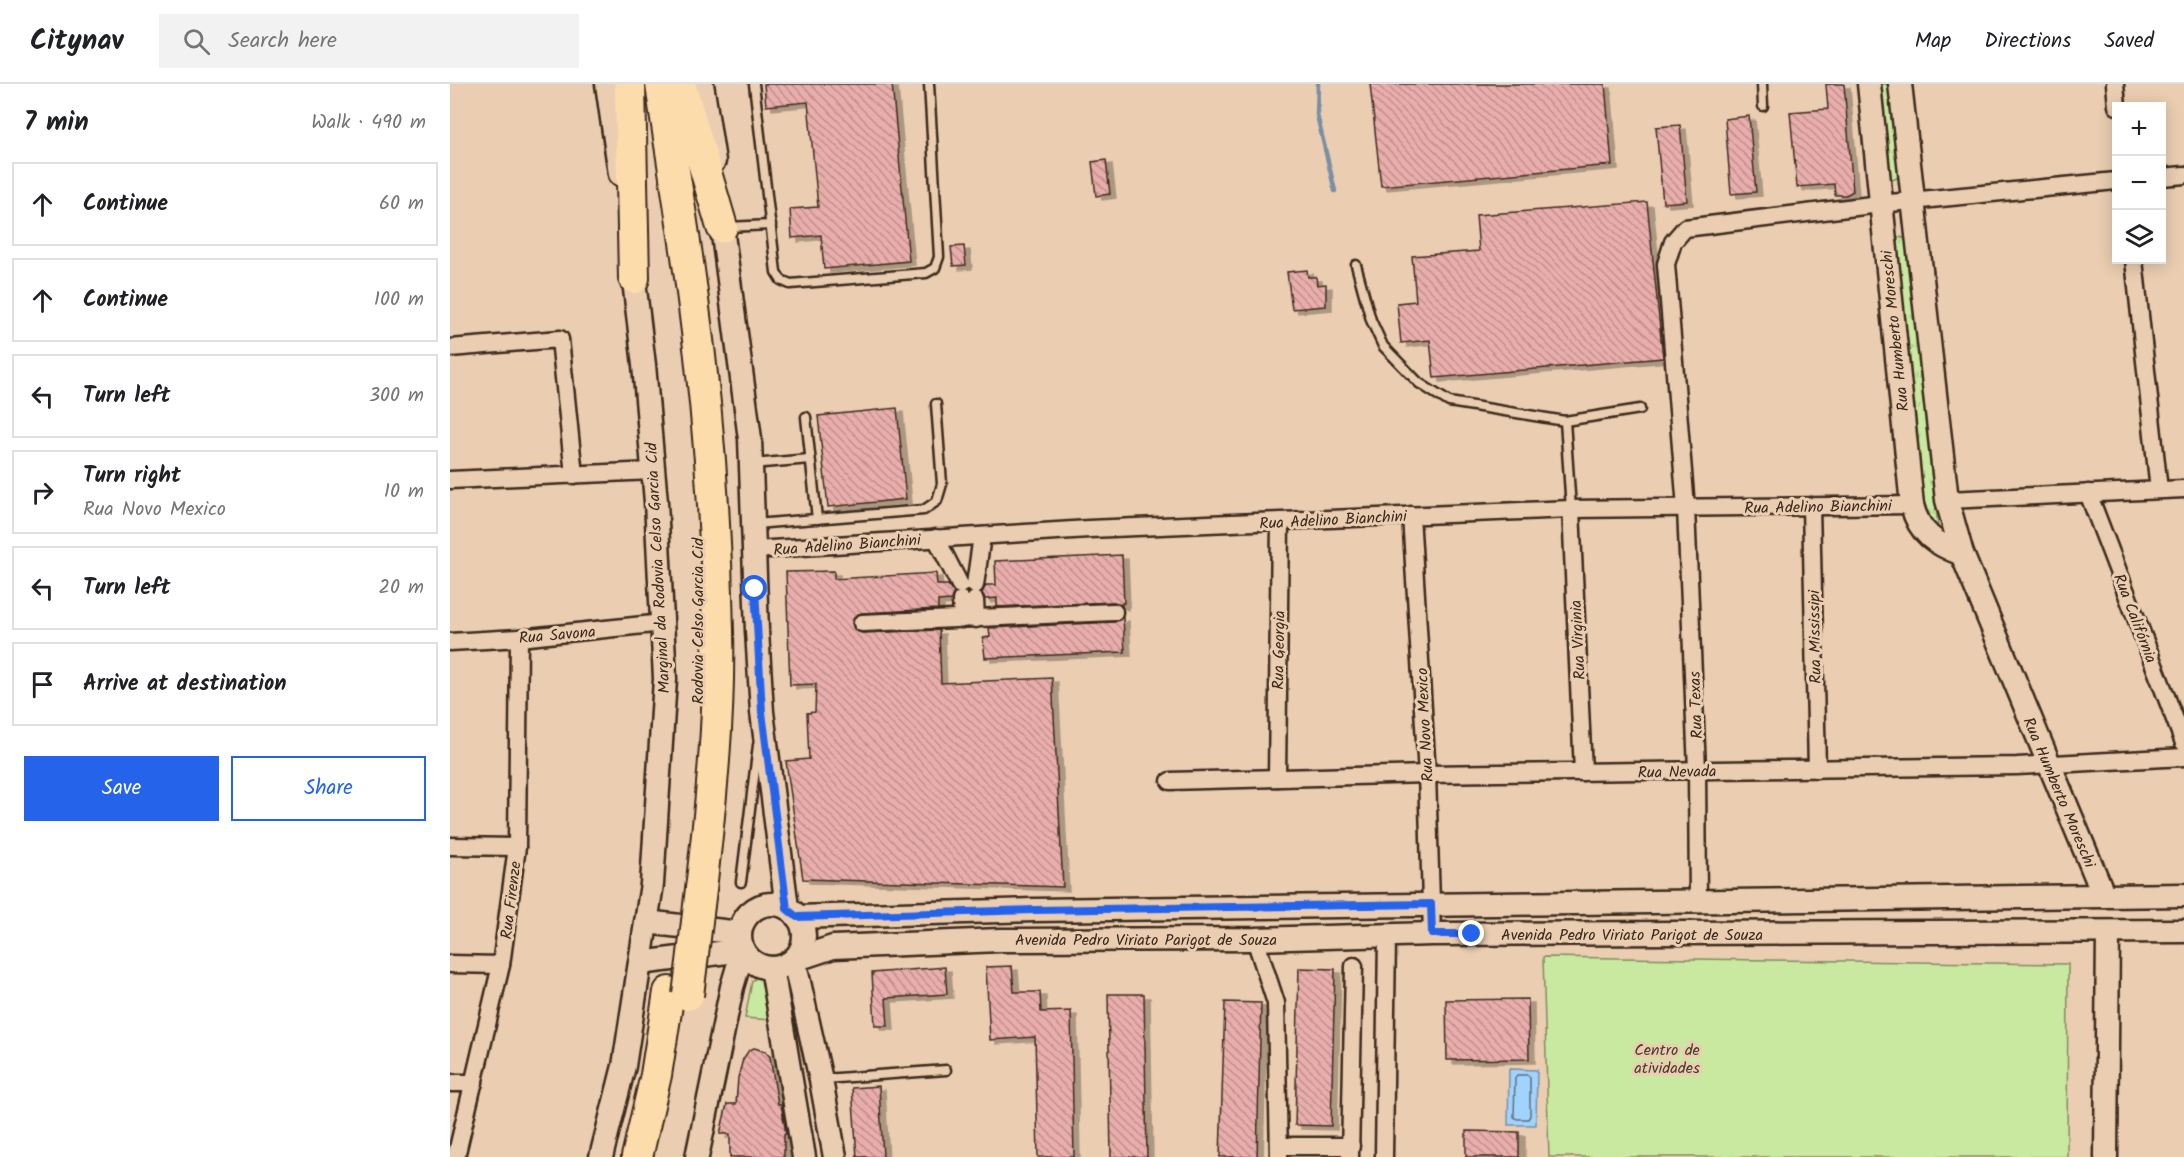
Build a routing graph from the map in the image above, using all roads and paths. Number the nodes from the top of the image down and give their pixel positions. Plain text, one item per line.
1 (607, 84) edge
2 (630, 84) edge
3 (643, 84) edge
4 (662, 84) edge
5 (680, 84) edge
6 (702, 84) edge
7 (754, 84) edge
8 (929, 84) edge
9 (1762, 84) edge
10 (1869, 84) edge
11 (1900, 84) edge
12 (2115, 84) edge
13 (2117, 102) edge
14 (1763, 106) dead end
15 (2184, 175) edge
16 (2166, 177) edge
17 (2112, 181) edge
18 (1913, 201) junction
19 (1880, 204) junction
20 (771, 225) junction
21 (722, 227) junction
22 (2134, 264) edge
23 (1356, 265) dead end
24 (634, 278) junction
25 (450, 348) edge
26 (936, 404) dead end
27 (1640, 410) dead end
28 (806, 417) dead end
29 (1565, 421) junction
30 (810, 459) junction
31 (751, 464) junction
32 (653, 471) junction
33 (574, 475) junction
34 (450, 480) edge
35 (2184, 489) edge
36 (2159, 490) junction
37 (2088, 494) junction
38 (1947, 500) junction
39 (1912, 505) junction
40 (1811, 506) junction
41 (1571, 508) junction
42 (1686, 508) junction
43 (1411, 515) junction
44 (817, 519) junction
45 (1280, 522) junction
46 (753, 524) junction
47 (982, 536) junction
48 (936, 538) junction
49 (754, 550) junction
50 (1962, 554) junction
51 (968, 592) junction
52 (1114, 612) dead end
53 (969, 619) junction
54 (663, 623) junction
55 (862, 623) dead end
56 (519, 638) junction
57 (450, 642) edge
58 (762, 712) junction
59 (2184, 743) edge
60 (2184, 757) edge
61 (2047, 764) junction
62 (1817, 769) junction
63 (1697, 770) junction
64 (1583, 772) junction
65 (1427, 774) junction
66 (1277, 778) junction
67 (1170, 781) dead end
68 (450, 846) edge
69 (517, 847) junction
70 (741, 882) dead end
71 (692, 888) junction
72 (2184, 895) edge
73 (2104, 896) junction
74 (1698, 903) junction
75 (1431, 904) junction
76 (1034, 910) junction
77 (792, 913) junction
78 (646, 922) junction
79 (2184, 931) edge
80 (2108, 932) junction
81 (1432, 934) junction
82 (1387, 936) junction
83 (1255, 939) junction
84 (999, 940) junction
85 (741, 942) junction
86 (794, 960) junction
87 (640, 963) junction
88 (450, 964) edge
89 (501, 965) junction
90 (1354, 966) dead end
91 (772, 968) junction
92 (679, 994) junction
93 (946, 1070) dead end
94 (820, 1080) junction
95 (450, 1083) edge
96 (474, 1083) junction
97 (1279, 1151) edge
98 (1351, 1152) edge
99 (456, 1157) edge
100 (601, 1157) edge
101 (637, 1157) edge
102 (657, 1157) edge
103 (697, 1157) edge
104 (804, 1157) edge
105 (835, 1157) edge
106 (1384, 1157) edge
107 (2106, 1157) edge

1 - 24 street, Marginal da Rodovia Celso Garcia Cid
2 - 24 highway
3 - 71 highway, Rodovia Celso Garcia Cid
4 - 71 highway, Rodovia Celso Garcia Cid
5 - 21 highway
6 - 21 street
7 - 20 lane
8 - 20 lane
9 - 14 lane
10 - 19 street, Rua Humberto Moreschi
11 - 18 street, Rua Humberto Moreschi
12 - 13 street
15 - 16 street
17 - 18 street, Rua Texas
18 - 19 street, Rua Texas
18 - 38 street, Rua Humberto Moreschi
19 - 39 street, Rua Humberto Moreschi
19 - 42 street, Rua Texas
20 - 21 lane
21 - 31 street
22 - 36 street
23 - 29 lane
24 - 32 street, Marginal da Rodovia Celso Garcia Cid
25 - 33 street
26 - 44 lane
27 - 29 lane
28 - 30 lane
29 - 41 lane
30 - 31 lane
30 - 44 lane
31 - 46 street
32 - 33 street
32 - 54 street, Marginal da Rodovia Celso Garcia Cid
33 - 34 street
35 - 36 street
36 - 37 street
37 - 38 street
37 - 59 street, Rua Califórnia
38 - 50 street, Rua Humberto Moreschi
39 - 40 street, Rua Adelino Bianchini
39 - 50 street, Rua Humberto Moreschi
40 - 42 street, Rua Adelino Bianchini
40 - 62 street, Rua Mississipi
41 - 42 street, Rua Adelino Bianchini
41 - 43 street, Rua Adelino Bianchini
41 - 64 street, Rua Virginia
42 - 63 street, Rua Texas
43 - 45 street, Rua Adelino Bianchini
43 - 65 street, Rua Novo Mexico
44 - 46 lane
45 - 47 street, Rua Adelino Bianchini
45 - 66 street, Rua Georgia
46 - 49 street
47 - 48 street, Rua Adelino Bianchini
47 - 51 street
48 - 49 street, Rua Adelino Bianchini
48 - 51 street
49 - 58 street
50 - 61 street, Rua Humberto Moreschi
51 - 53 street
52 - 53 street
53 - 55 street
54 - 56 street, Rua Savona
54 - 78 street, Marginal da Rodovia Celso Garcia Cid
56 - 57 street, Rua Savona
56 - 69 street, Rua Firenze
58 - 70 lane
58 - 77 street
60 - 61 street, Rua Nevada
61 - 62 street, Rua Nevada
61 - 73 street, Rua Humberto Moreschi
62 - 63 street, Rua Nevada
63 - 64 street, Rua Nevada
63 - 74 street, Rua Texas
64 - 65 street, Rua Nevada
65 - 66 street, Rua Nevada
65 - 75 street, Rua Novo Mexico
66 - 67 street, Rua Nevada
68 - 69 street
69 - 89 street, Rua Firenze
71 - 92 highway, Rodovia Celso Garcia Cid, bridge
72 - 73 street, Avenida Pedro Viriato Parigot de Souza
73 - 74 street, Avenida Pedro Viriato Parigot de Souza
73 - 80 street
74 - 75 street, Avenida Pedro Viriato Parigot de Souza
75 - 76 street, Avenida Pedro Viriato Parigot de Souza
75 - 81 street, Rua Novo Mexico
76 - 77 street, Avenida Pedro Viriato Parigot de Souza
76 - 84 street
77 - 85 street
77 - 86 street
78 - 85 street
78 - 87 street, Marginal da Rodovia Celso Garcia Cid
79 - 80 street, Avenida Pedro Viriato Parigot de Souza
80 - 81 street, Avenida Pedro Viriato Parigot de Souza
80 - 107 street
81 - 82 street, Avenida Pedro Viriato Parigot de Souza
82 - 83 street, Avenida Pedro Viriato Parigot de Souza
82 - 106 street
83 - 84 street, Avenida Pedro Viriato Parigot de Souza
83 - 97 street
84 - 86 street, Avenida Pedro Viriato Parigot de Souza
85 - 87 street
85 - 91 street
85 - 103 street
86 - 91 street
86 - 94 street
87 - 100 street, Marginal da Rodovia Celso Garcia Cid
88 - 89 street
89 - 96 street, Rua Firenze
90 - 98 street
91 - 104 street
92 - 101 highway, Rodovia Celso Garcia Cid
92 - 102 highway, Rodovia Celso Garcia Cid
93 - 94 lane
94 - 105 street
95 - 96 street
96 - 99 street, Rua Firenze
97 - 98 street

